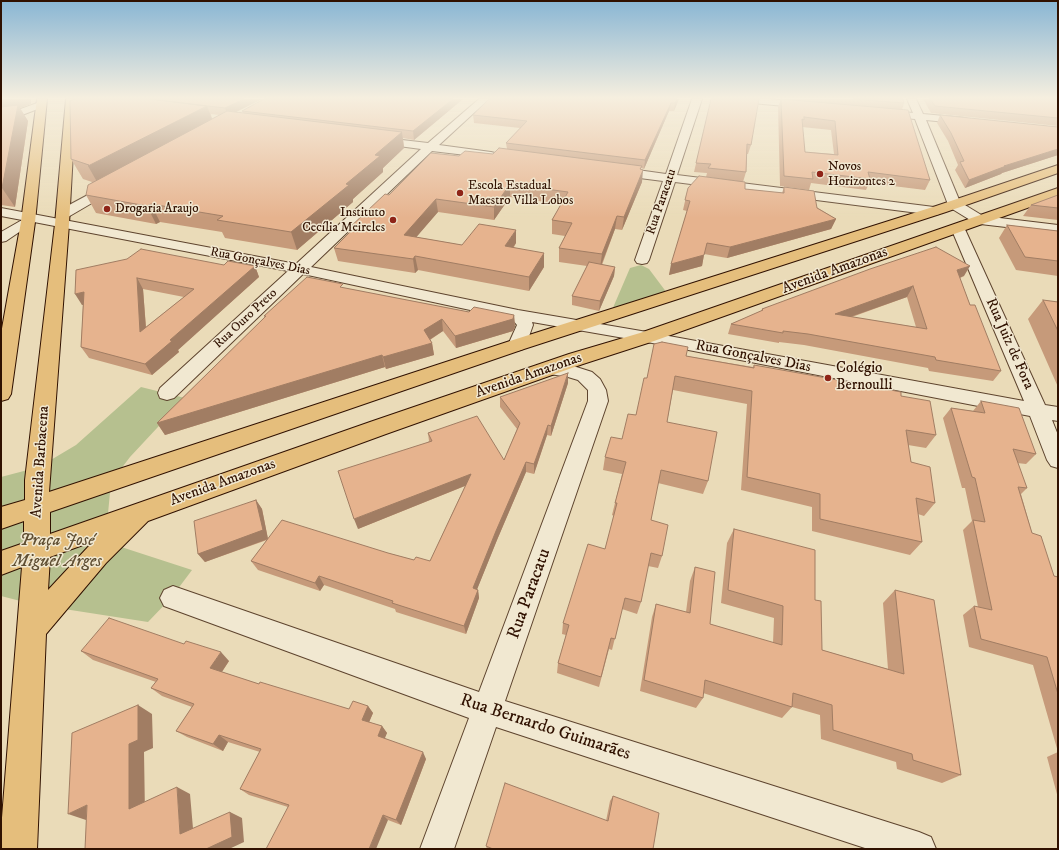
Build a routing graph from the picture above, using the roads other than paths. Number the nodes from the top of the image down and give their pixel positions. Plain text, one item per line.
1 (54, 139) edge
2 (63, 139) edge
3 (368, 139) edge
4 (439, 139) edge
5 (683, 139) edge
6 (927, 139) edge
7 (430, 147) junction
8 (500, 156) edge
9 (1058, 169) edge
10 (608, 170) edge
11 (670, 178) junction
12 (118, 183) edge
13 (1058, 192) edge
14 (954, 204) junction
15 (934, 211) junction
16 (1, 212) edge
17 (63, 219) junction
18 (28, 220) junction
19 (980, 220) junction
20 (1058, 230) edge
21 (961, 234) junction
22 (1, 238) edge
23 (642, 260) dead end
24 (300, 269) junction
25 (518, 315) junction
26 (580, 325) junction
27 (648, 338) junction
28 (518, 345) junction
29 (550, 369) junction
30 (167, 393) dead end
31 (1, 394) edge
32 (1038, 410) junction
33 (1058, 414) edge
34 (1058, 460) edge
35 (37, 505) junction
36 (143, 512) junction
37 (1, 518) edge
38 (37, 550) junction
39 (1, 563) edge
40 (173, 598) dead end
41 (32, 628) junction
42 (488, 710) junction
43 (18, 849) edge
44 (437, 849) edge
45 (919, 849) edge

1 - 18 main road, Avenida Barbacena
2 - 17 main road, Avenida Barbacena
3 - 7 street
4 - 7 street, Rua Ouro Preto
5 - 11 street, Rua Paracatu
6 - 14 street
7 - 8 street
7 - 24 street, Rua Ouro Preto
9 - 14 main road, Avenida Amazonas
10 - 11 street
11 - 15 street
11 - 23 street, Rua Paracatu
12 - 17 street
13 - 19 main road, Avenida Amazonas
14 - 15 main road, Avenida Amazonas
14 - 19 street
15 - 26 main road, Avenida Amazonas
16 - 18 street
17 - 18 main road
17 - 24 street, Rua Gonçalves Dias
17 - 35 main road, Avenida Barbacena
18 - 22 street
18 - 31 main road, Avenida Barbacena
19 - 20 street
19 - 21 main road, Avenida Amazonas
21 - 27 main road, Avenida Amazonas
21 - 32 street, Rua Juiz de Fora
24 - 25 street, Rua Gonçalves Dias
24 - 30 street, Rua Ouro Preto
25 - 26 street, Rua Gonçalves Dias
25 - 28 street
26 - 27 street, Rua Gonçalves Dias
26 - 28 main road, Avenida Amazonas
27 - 29 main road, Avenida Amazonas
27 - 32 street, Rua Gonçalves Dias
28 - 35 main road, Avenida Amazonas
29 - 36 main road, Avenida Amazonas
29 - 42 street, Rua Paracatu
32 - 33 street, Rua Gonçalves Dias
32 - 34 street, Rua Juiz de Fora
35 - 37 main road, Avenida Amazonas
35 - 38 main road, Avenida Barbacena
36 - 38 main road, Avenida Amazonas
36 - 41 main road
38 - 39 main road, Avenida Amazonas
38 - 41 main road, Avenida Barbacena
40 - 42 street, Rua Bernardo Guimarães
41 - 43 main road, Avenida Barbacena
42 - 44 street, Rua Paracatu
42 - 45 street, Rua Bernardo Guimarães

